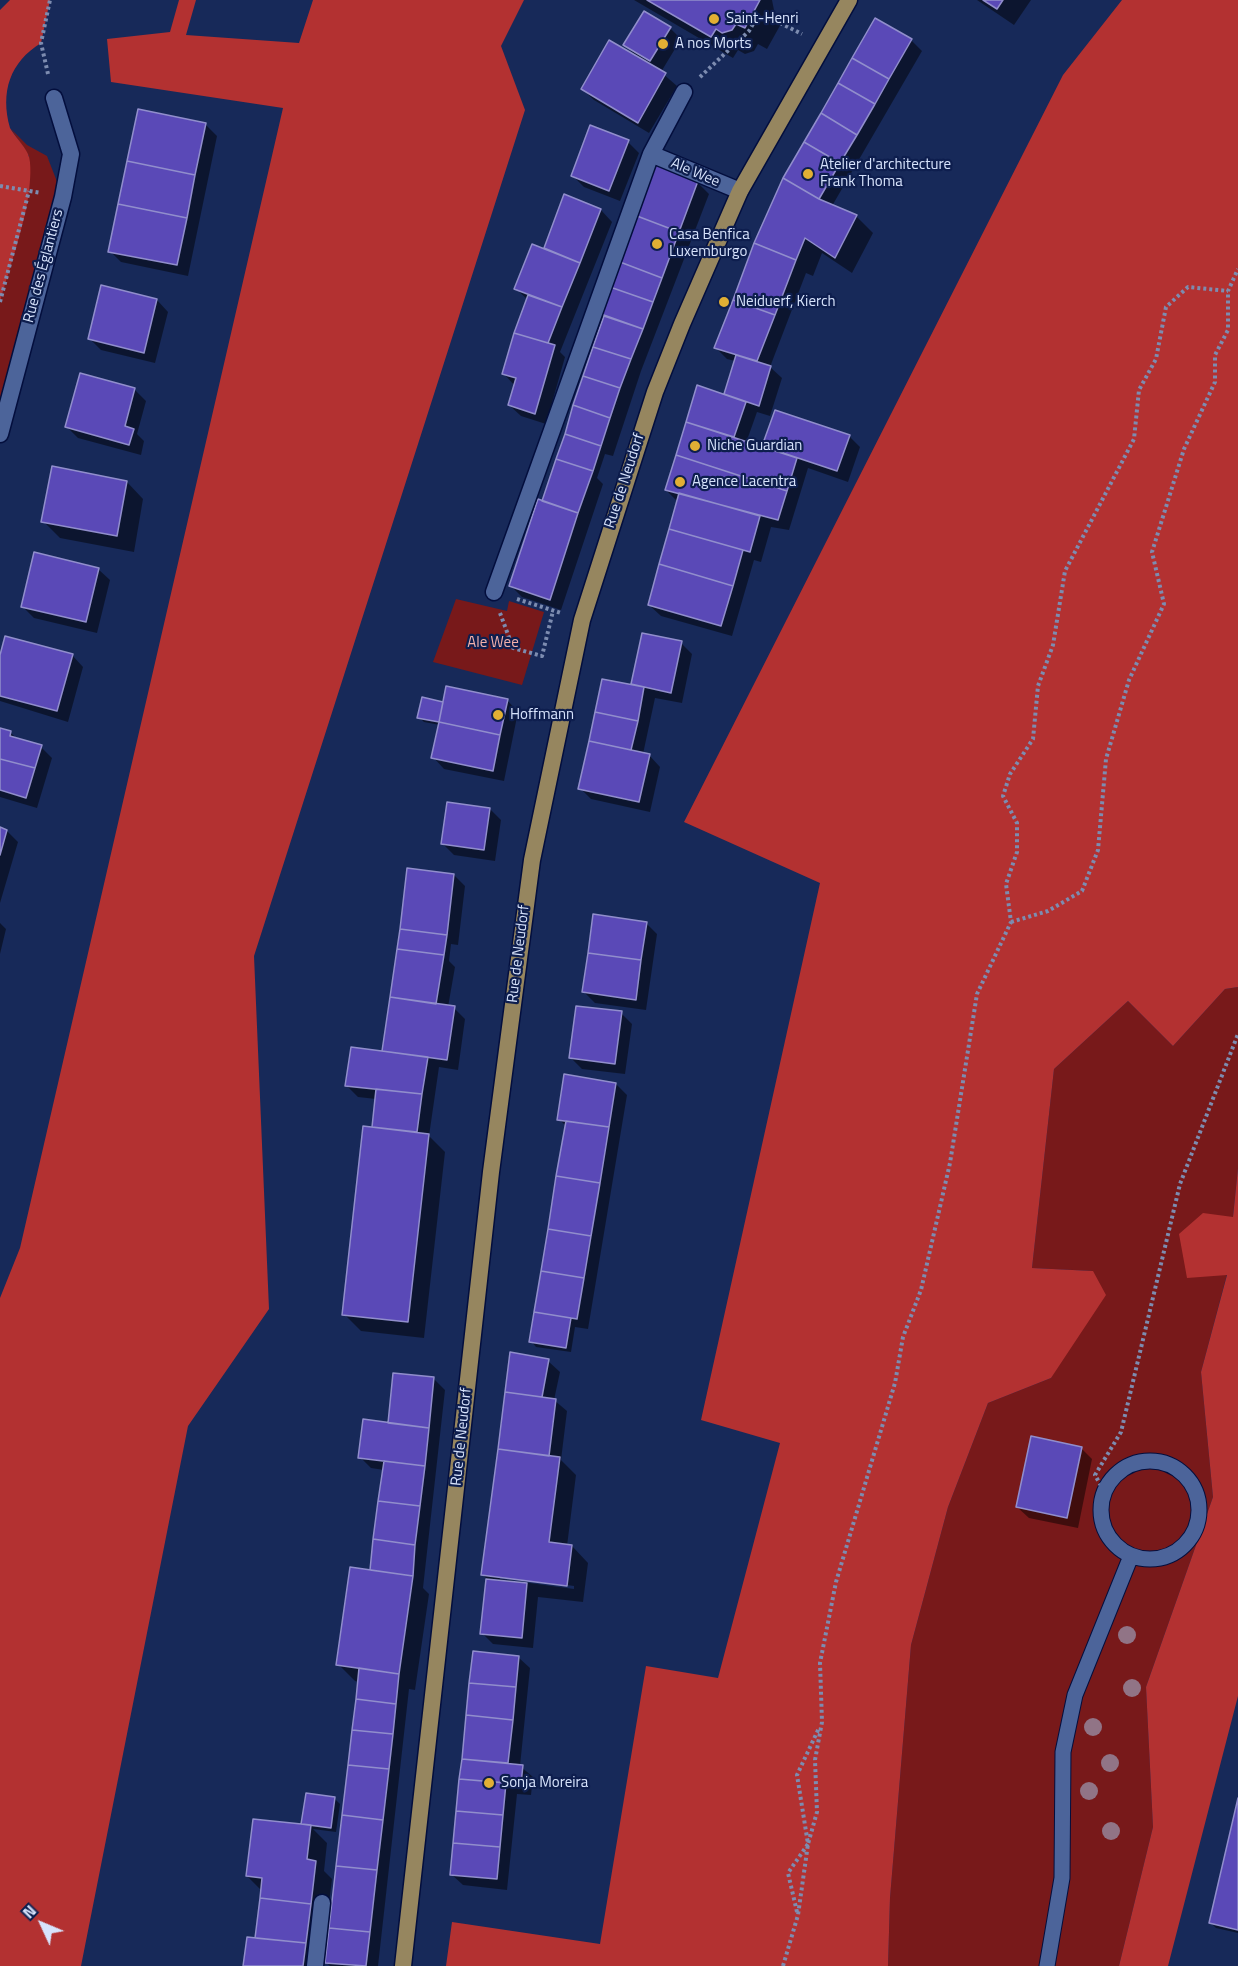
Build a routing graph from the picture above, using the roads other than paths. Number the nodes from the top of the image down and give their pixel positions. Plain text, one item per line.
1 (849, 0) edge
2 (684, 92) road end
3 (54, 98) road end
4 (651, 154) junction
5 (740, 191) junction
6 (0, 434) edge
7 (494, 592) road end
8 (1131, 1556) junction
9 (322, 1903) dead end
10 (315, 1966) edge
11 (403, 1966) edge
12 (1047, 1966) edge

1 - 5 main road, Rue de Neudorf
2 - 4 street, Ale Wee
3 - 6 street, Rue des Églantiers
4 - 5 street, Ale Wee
4 - 7 street, Ale Wee
5 - 11 main road, Rue de Neudorf
8 - 8 lane
8 - 12 lane
9 - 10 street

